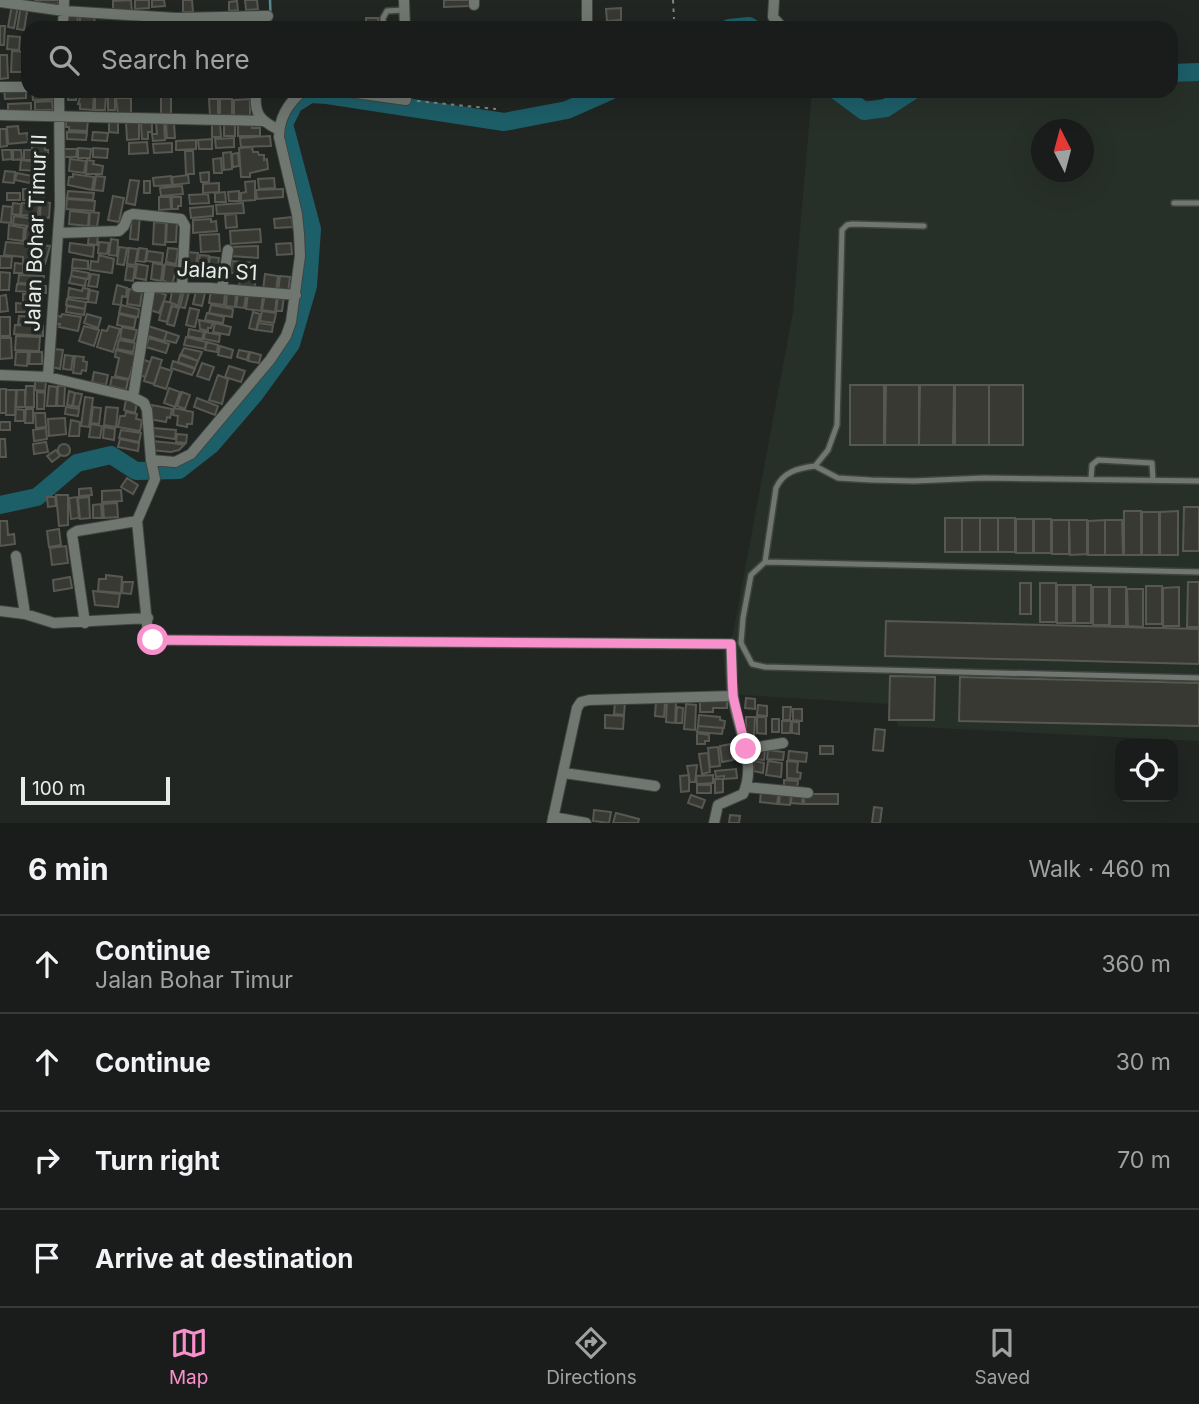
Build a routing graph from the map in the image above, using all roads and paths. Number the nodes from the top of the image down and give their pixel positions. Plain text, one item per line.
1 (587, 0) edge
2 (673, 0) edge
3 (774, 0) edge
4 (0, 2) edge
5 (64, 5) edge
6 (404, 5) edge
7 (268, 16) dead end
8 (674, 19) dead end
9 (383, 21) edge
10 (587, 21) edge
11 (777, 21) edge
12 (21, 87) edge
13 (0, 88) edge
14 (59, 98) edge
15 (256, 98) edge
16 (295, 98) edge
17 (421, 98) edge
18 (496, 108) dead end
19 (0, 115) edge
20 (60, 115) junction
21 (262, 121) junction
22 (279, 125) junction
23 (1199, 202) edge
24 (1174, 203) dead end
25 (924, 226) dead end
26 (58, 233) junction
27 (228, 250) dead end
28 (136, 287) dead end
29 (182, 288) junction
30 (150, 289) junction
31 (222, 289) junction
32 (296, 295) junction
33 (0, 374) edge
34 (48, 377) junction
35 (133, 397) junction
36 (151, 462) junction
37 (815, 466) junction
38 (1091, 479) junction
39 (1153, 480) junction
40 (1199, 481) edge
41 (137, 522) junction
42 (16, 556) dead end
43 (765, 562) junction
44 (1199, 572) edge
45 (0, 611) edge
46 (25, 614) junction
47 (148, 618) junction
48 (85, 623) junction
49 (1199, 678) edge
50 (733, 696) junction
51 (783, 743) dead end
52 (746, 749) junction
53 (564, 773) junction
54 (655, 786) dead end
55 (746, 787) junction
56 (808, 793) dead end
57 (552, 820) edge
58 (586, 823) edge
59 (714, 823) edge

1 - 10 street
2 - 8 path
3 - 11 street
4 - 5 street
5 - 7 street
6 - 9 lane
12 - 13 street
14 - 20 street, Jalan Bohar Timur II
15 - 21 street
16 - 22 street
17 - 18 path
19 - 20 street
20 - 21 street
20 - 26 street, Jalan Bohar Timur II
21 - 22 street
22 - 32 street
23 - 24 lane
25 - 37 lane
26 - 29 street
26 - 34 street, Jalan Bohar Timur II
27 - 31 street
28 - 30 street, Jalan S1
29 - 30 street, Jalan S1
29 - 31 street, Jalan S1
30 - 35 street
31 - 32 street, Jalan S1
32 - 36 street
33 - 34 street
34 - 35 street
35 - 36 street
36 - 41 street
37 - 38 lane
37 - 43 lane
38 - 39 lane
38 - 39 lane
39 - 40 lane
41 - 47 street
41 - 48 street
42 - 46 street
43 - 44 lane
43 - 49 lane
45 - 46 street
46 - 48 street
47 - 48 street
47 - 50 street
50 - 52 street
50 - 53 street
51 - 52 street
52 - 55 street
53 - 54 street
53 - 57 street
55 - 56 street
55 - 59 street
57 - 58 street

